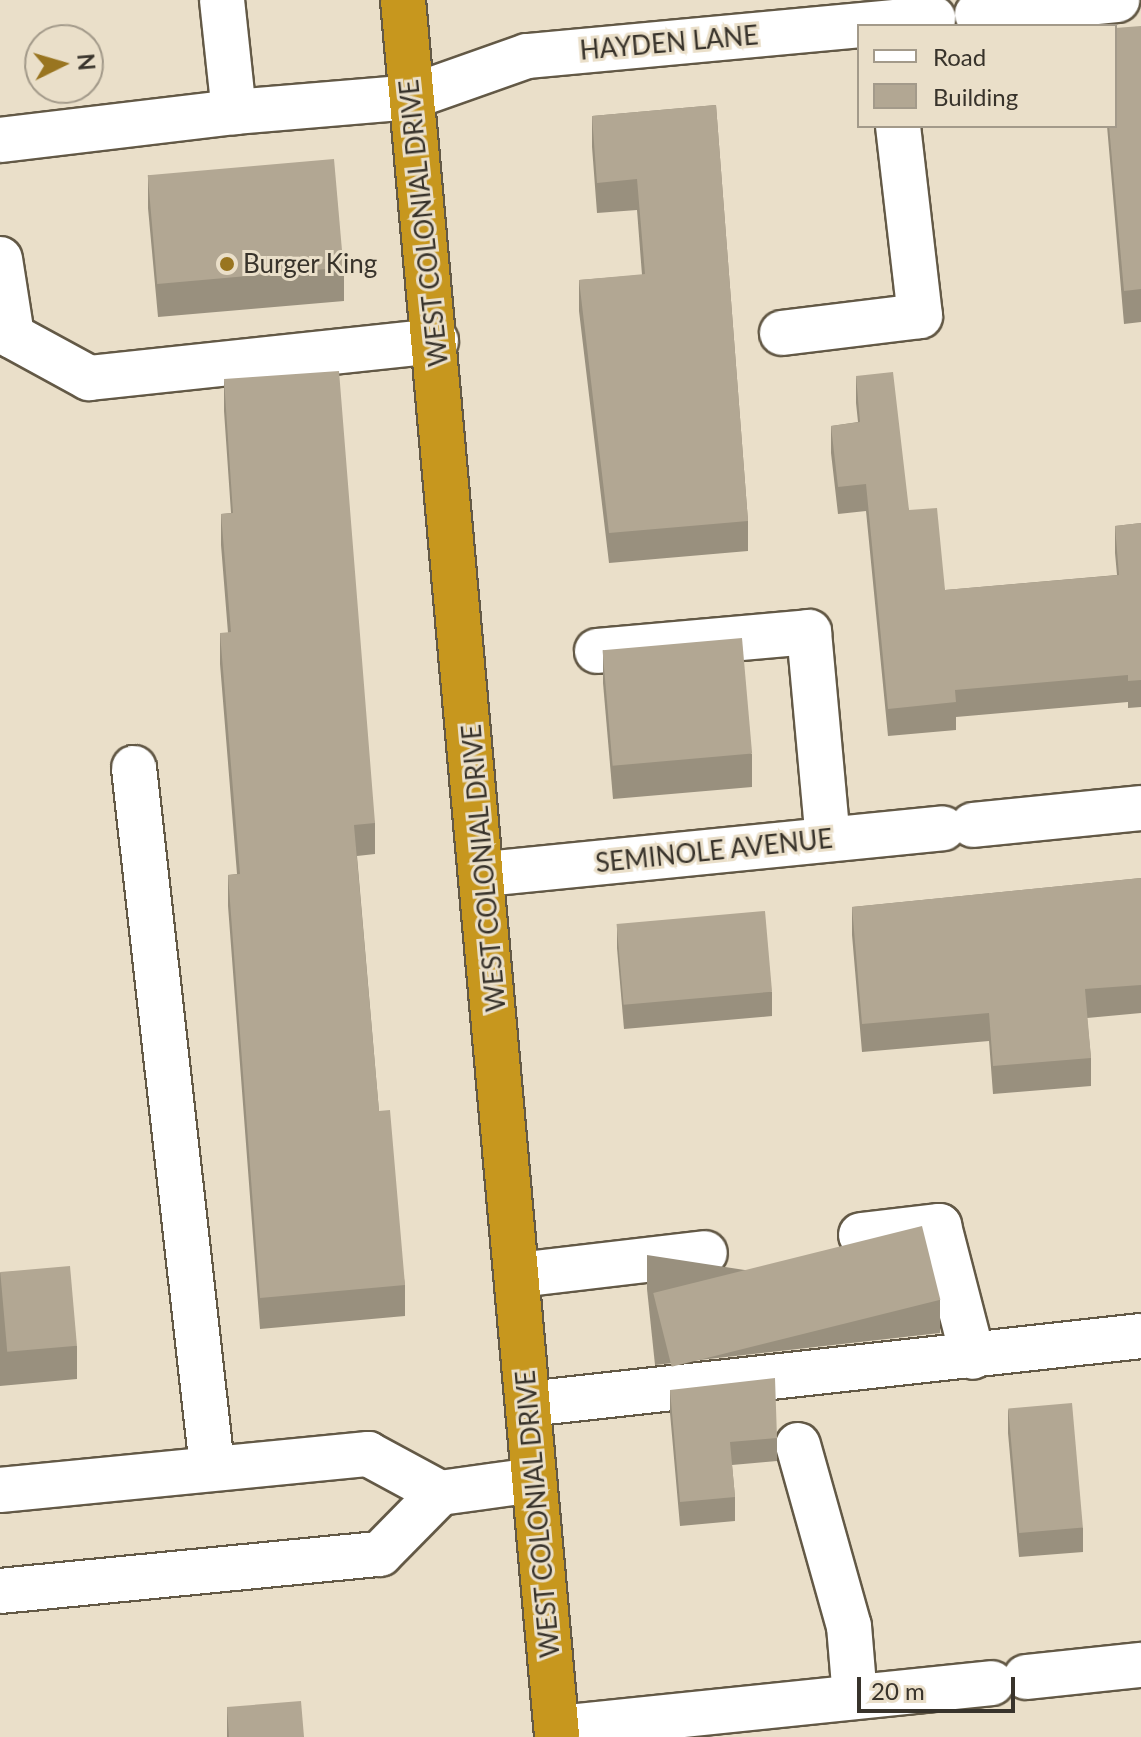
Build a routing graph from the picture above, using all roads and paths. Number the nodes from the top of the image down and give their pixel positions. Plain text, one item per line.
1 (222, 0) edge
2 (403, 0) edge
3 (1117, 0) edge
4 (977, 14) dead end
5 (933, 18) dead end
6 (893, 24) edge
7 (857, 28) edge
8 (411, 97) junction
9 (234, 112) junction
10 (898, 128) edge
11 (0, 140) edge
12 (0, 259) edge
13 (782, 333) dead end
14 (436, 341) junction
15 (597, 651) dead end
16 (134, 768) dead end
17 (1141, 808) edge
18 (828, 839) junction
19 (486, 874) junction
20 (817, 1240) edge
21 (742, 1249) edge
22 (518, 1275) junction
23 (1141, 1336) edge
24 (973, 1357) junction
25 (528, 1404) junction
26 (798, 1445) dead end
27 (212, 1467) junction
28 (534, 1480) junction
29 (0, 1490) edge
30 (440, 1493) junction
31 (0, 1591) edge
32 (1141, 1665) edge
33 (855, 1697) junction
34 (557, 1732) edge

1 - 9 street
2 - 8 highway, WEST COLONIAL DRIVE
3 - 4 street
5 - 6 street, HAYDEN LANE
7 - 8 street, HAYDEN LANE
8 - 9 street, HAYDEN LANE
8 - 14 highway, WEST COLONIAL DRIVE
9 - 11 street, HAYDEN LANE
10 - 13 street
12 - 14 street
14 - 19 highway, WEST COLONIAL DRIVE
15 - 18 street
16 - 27 street
17 - 18 street, SEMINOLE AVENUE
18 - 19 street, SEMINOLE AVENUE
19 - 22 highway, WEST COLONIAL DRIVE
20 - 24 street
21 - 22 street
22 - 25 highway, WEST COLONIAL DRIVE
23 - 24 street
24 - 25 street
25 - 28 highway, WEST COLONIAL DRIVE
26 - 33 street
27 - 29 street
27 - 30 street
28 - 30 street
28 - 34 highway, WEST COLONIAL DRIVE
30 - 31 street
32 - 33 street
33 - 34 street

